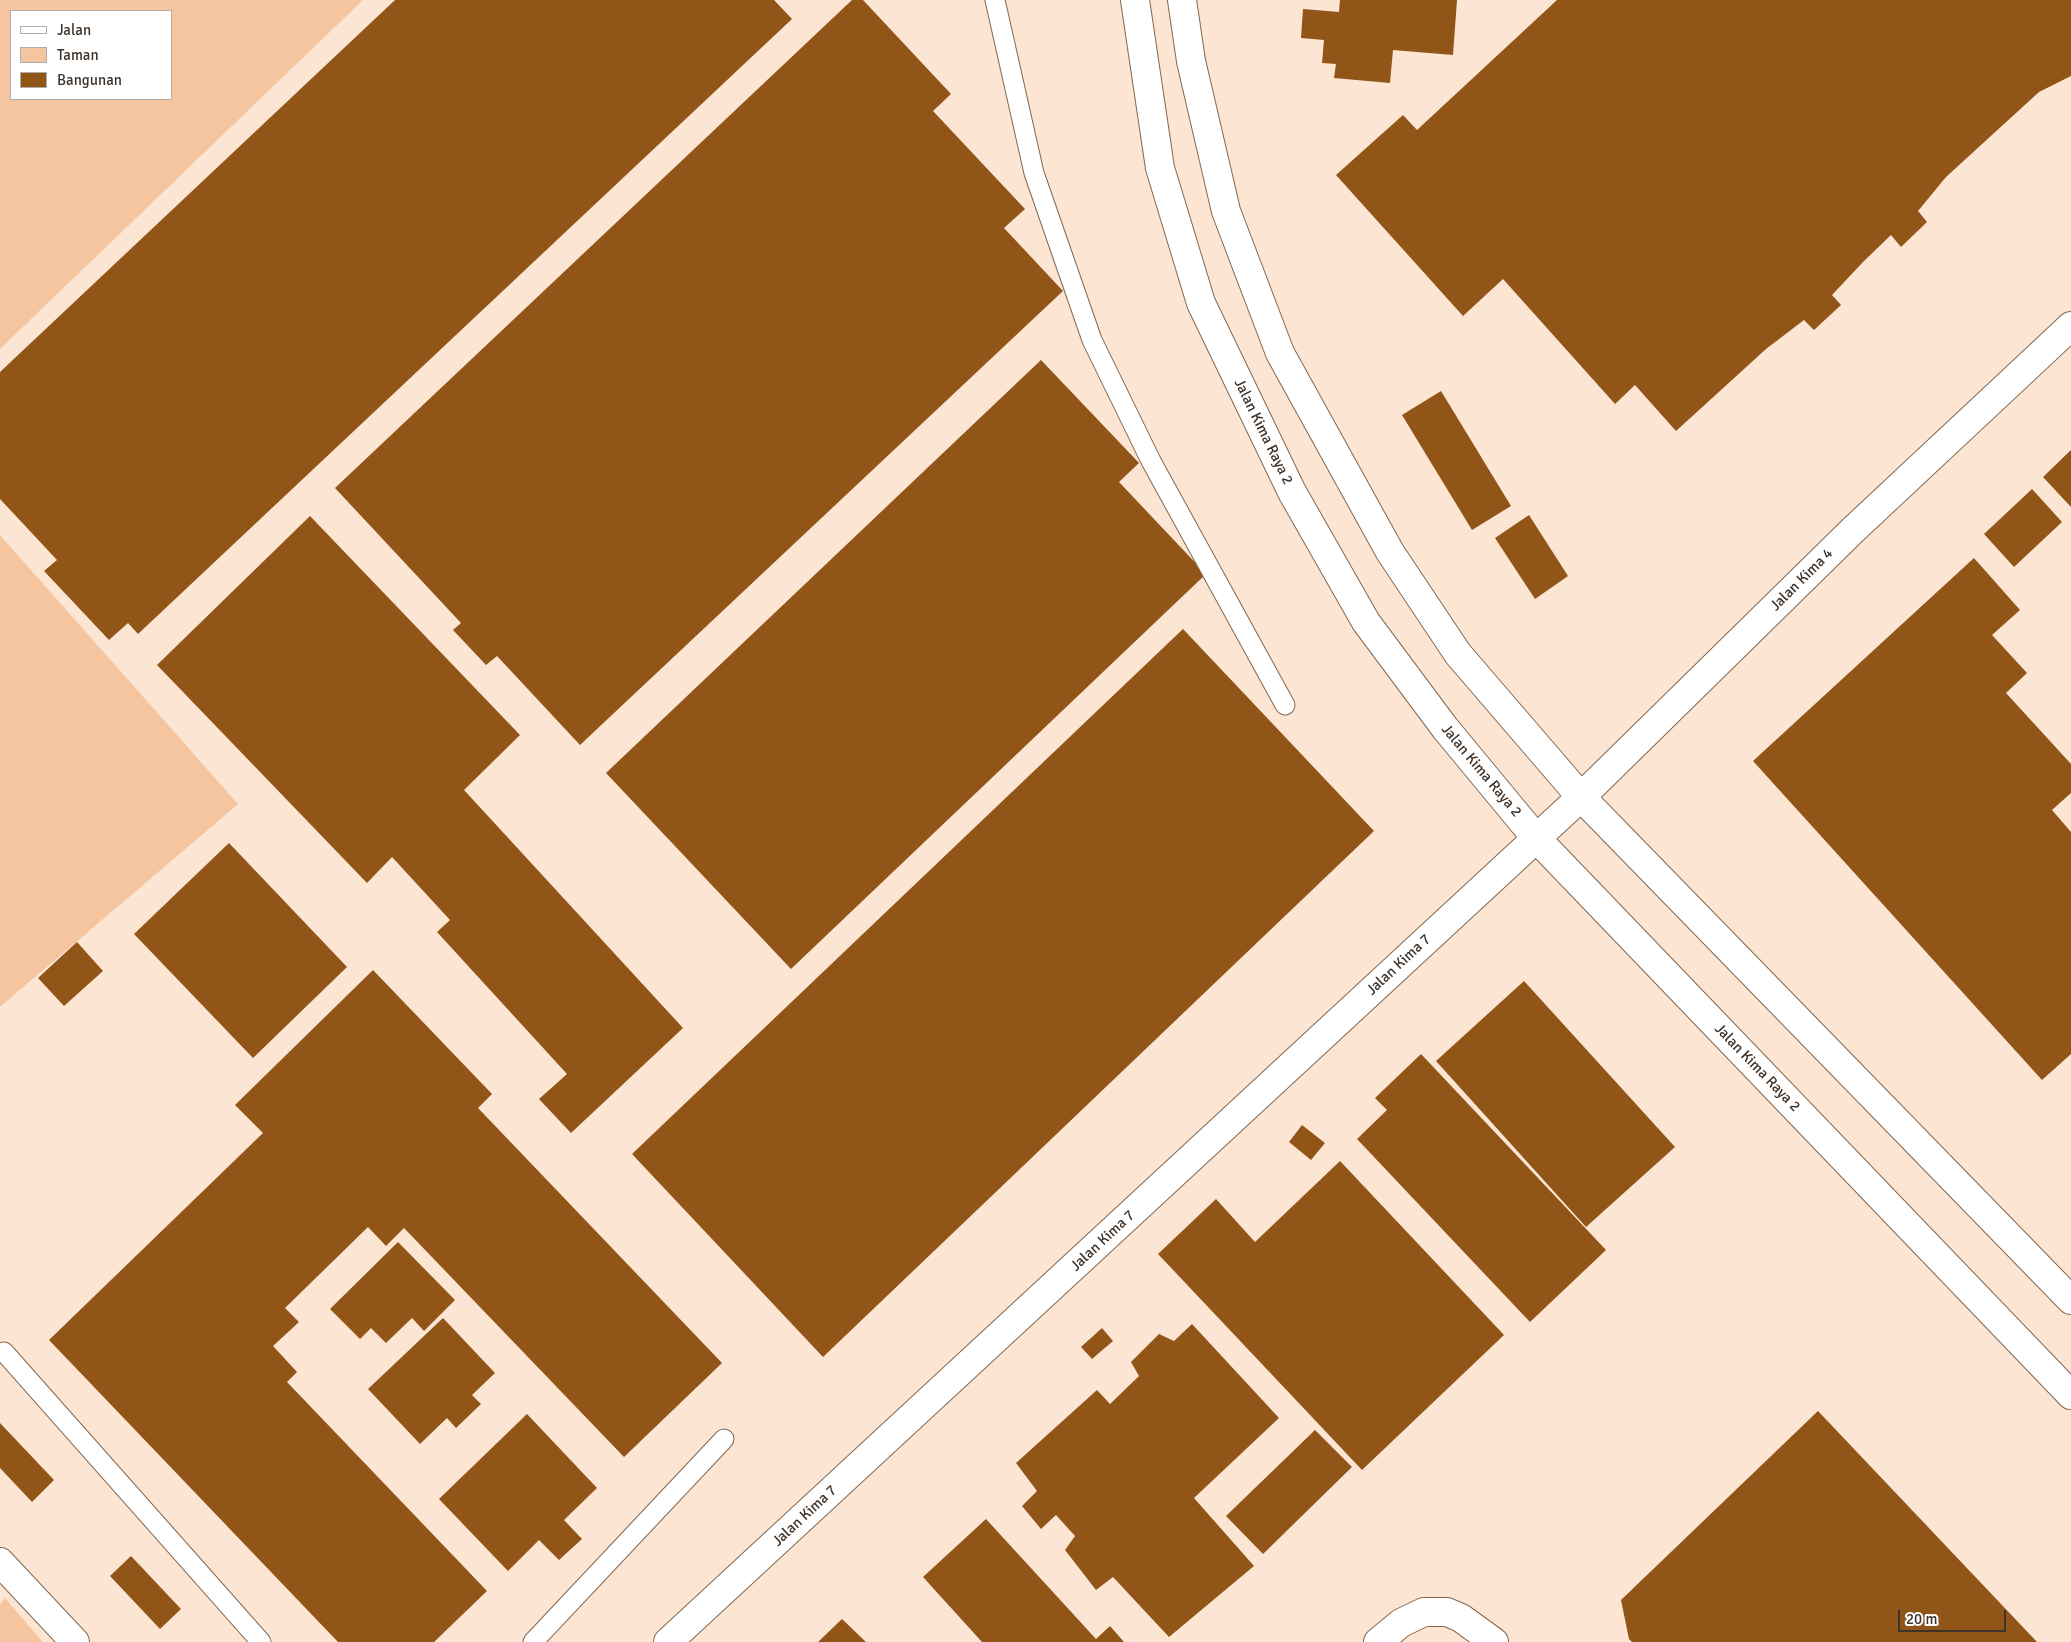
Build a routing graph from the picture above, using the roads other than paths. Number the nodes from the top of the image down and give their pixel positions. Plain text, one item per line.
1 (995, 0) edge
2 (1135, 0) edge
3 (1182, 0) edge
4 (2071, 326) edge
5 (1285, 705) dead end
6 (1581, 797) junction
7 (1536, 838) junction
8 (2071, 1300) edge
9 (4, 1352) dead end
10 (2071, 1395) edge
11 (724, 1439) dead end
12 (0, 1562) edge
13 (75, 1642) edge
14 (260, 1642) edge
15 (533, 1642) edge
16 (668, 1642) edge
17 (1378, 1642) edge
18 (1494, 1642) edge

1 - 5 lane
2 - 7 street, Jalan Kima Raya 2
3 - 6 street
4 - 6 street, Jalan Kima 4
6 - 7 street, Jalan Kima 4
6 - 8 street
7 - 10 street, Jalan Kima Raya 2
7 - 16 street, Jalan Kima 7
9 - 14 lane
11 - 15 lane
12 - 13 street
17 - 18 street

